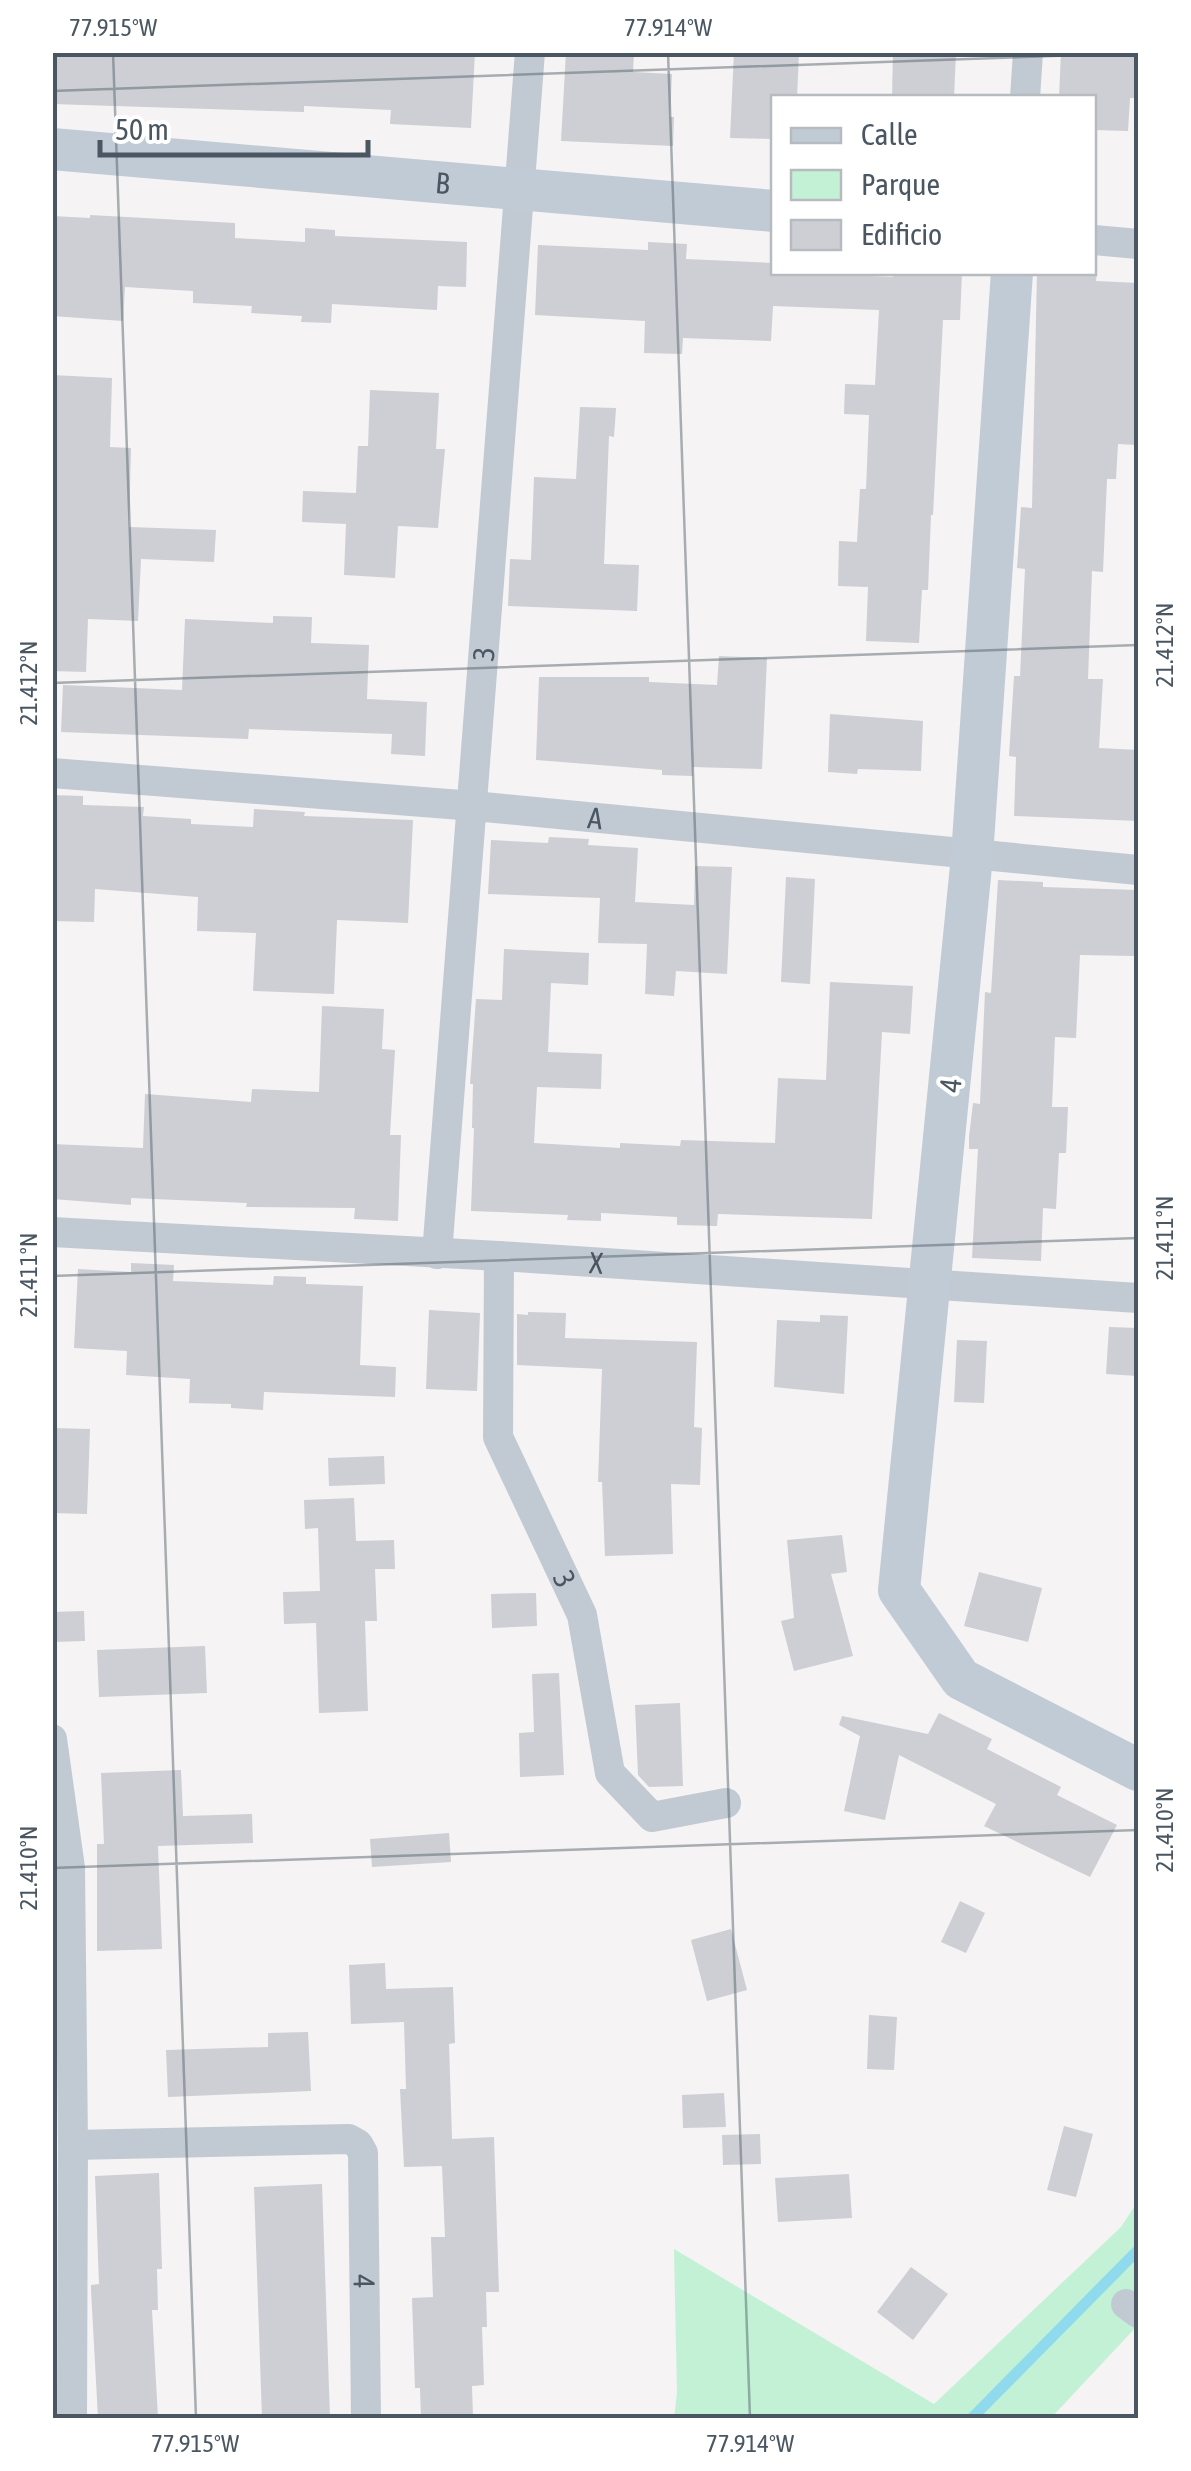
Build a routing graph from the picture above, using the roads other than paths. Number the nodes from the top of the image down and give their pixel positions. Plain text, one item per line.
1 (530, 52) edge
2 (1028, 52) edge
3 (1025, 95) edge
4 (52, 149) edge
5 (521, 188) junction
6 (771, 211) edge
7 (1096, 240) edge
8 (1138, 244) edge
9 (1012, 275) edge
10 (52, 773) edge
11 (474, 806) junction
12 (972, 856) junction
13 (1138, 870) edge
14 (52, 1232) edge
15 (437, 1254) junction
16 (499, 1256) junction
17 (931, 1283) junction
18 (1138, 1298) edge
19 (52, 1739) edge
20 (1138, 1770) edge
21 (726, 1803) dead end
22 (61, 1868) edge
23 (74, 2145) junction
24 (72, 2418) edge
25 (366, 2418) edge

1 - 5 street, 3
2 - 3 street
4 - 5 street, B
5 - 6 street, B
5 - 11 street, 3
7 - 8 street
9 - 12 street, 4
10 - 11 street, A
11 - 12 street, A
11 - 15 street, 3
12 - 13 street, A
12 - 17 street, 4
14 - 15 street, X
15 - 16 street, X
16 - 17 street, X
16 - 21 street, 3
17 - 18 street, X
17 - 20 street, 4
19 - 22 street
22 - 23 street
23 - 24 street
23 - 25 street, 4

